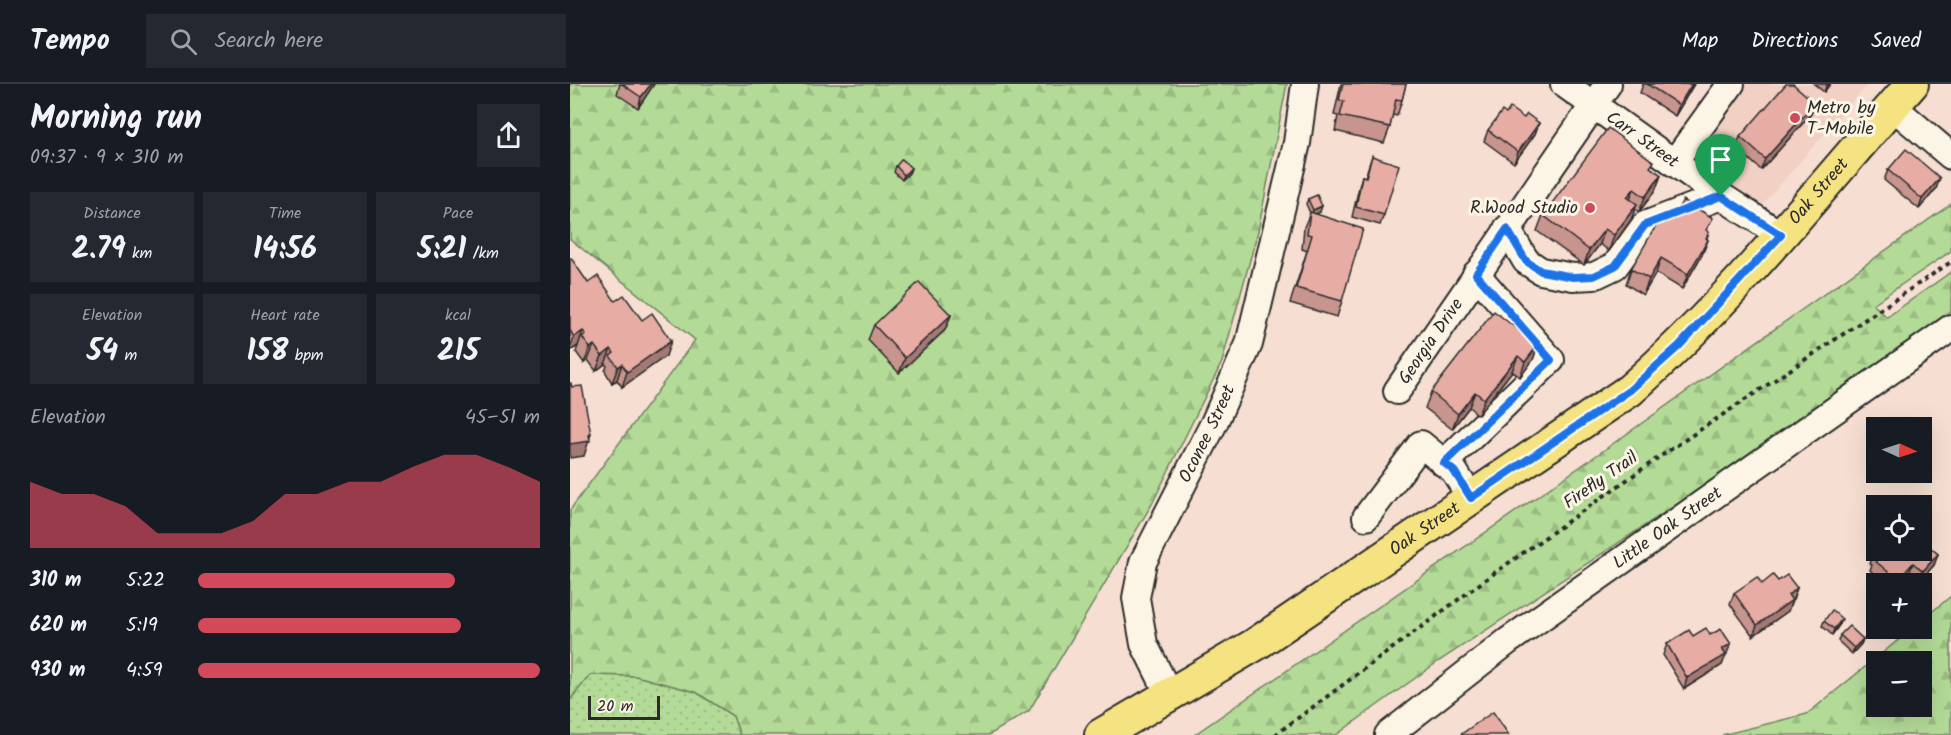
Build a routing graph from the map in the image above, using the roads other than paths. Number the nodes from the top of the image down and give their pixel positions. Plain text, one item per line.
1 (1305, 84) edge
2 (1564, 84) edge
3 (1608, 84) edge
4 (1731, 84) edge
5 (1902, 95) edge
6 (1593, 105) junction
7 (1951, 156) edge
8 (1674, 163) junction
9 (1721, 196) junction
10 (1507, 229) junction
11 (1781, 235) junction
12 (1476, 274) junction
13 (1951, 328) edge
14 (1397, 391) dead end
15 (1444, 463) junction
16 (1471, 498) junction
17 (1366, 517) dead end
18 (1170, 696) junction
19 (1101, 735) edge
20 (1388, 735) edge

1 - 18 street, Oconee Street
2 - 6 street, Carr Street
3 - 6 street, Georgia Drive
4 - 8 street
5 - 7 street
5 - 11 main road, Oak Street
6 - 8 street, Carr Street
6 - 10 street, Georgia Drive
8 - 9 street, Carr Street
9 - 10 street
9 - 11 street, Carr Street
10 - 12 street, Georgia Drive
11 - 16 main road, Oak Street
12 - 14 street, Georgia Drive
12 - 15 street
13 - 20 street, Little Oak Street
15 - 16 street
15 - 17 street
16 - 18 main road, Oak Street
18 - 19 main road

